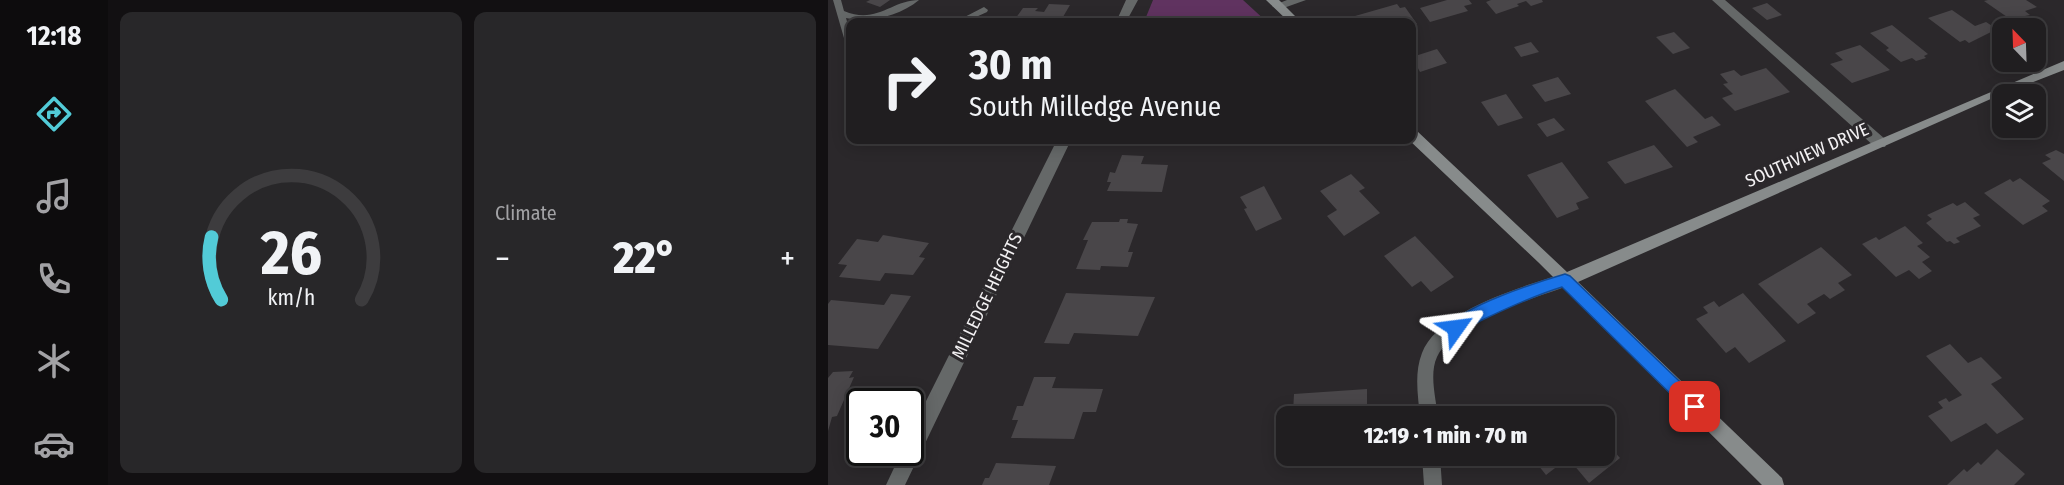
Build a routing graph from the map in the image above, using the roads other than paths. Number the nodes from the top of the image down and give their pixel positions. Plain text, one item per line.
1 (837, 0) edge
2 (915, 0) edge
3 (1132, 0) edge
4 (1300, 0) edge
5 (1718, 0) edge
6 (1275, 3) edge
7 (984, 10) dead end
8 (840, 12) junction
9 (967, 18) edge
10 (1123, 18) edge
11 (1291, 18) edge
12 (846, 32) edge
13 (2064, 65) edge
14 (1416, 138) edge
15 (1880, 142) junction
16 (1062, 144) edge
17 (1565, 280) junction
18 (1428, 406) edge
19 (924, 425) edge
20 (904, 466) edge
21 (1432, 466) edge
22 (895, 485) edge
23 (1433, 485) edge
24 (1775, 485) edge

1 - 8 lane
2 - 8 lane
3 - 10 street
4 - 6 street
5 - 15 street
6 - 11 street
7 - 9 lane
8 - 12 lane
13 - 15 street, SOUTHVIEW DRIVE
14 - 17 street
15 - 17 street, SOUTHVIEW DRIVE
16 - 19 street, MILLEDGE HEIGHTS
17 - 18 street
17 - 24 street
20 - 22 street, MILLEDGE HEIGHTS
21 - 23 street

